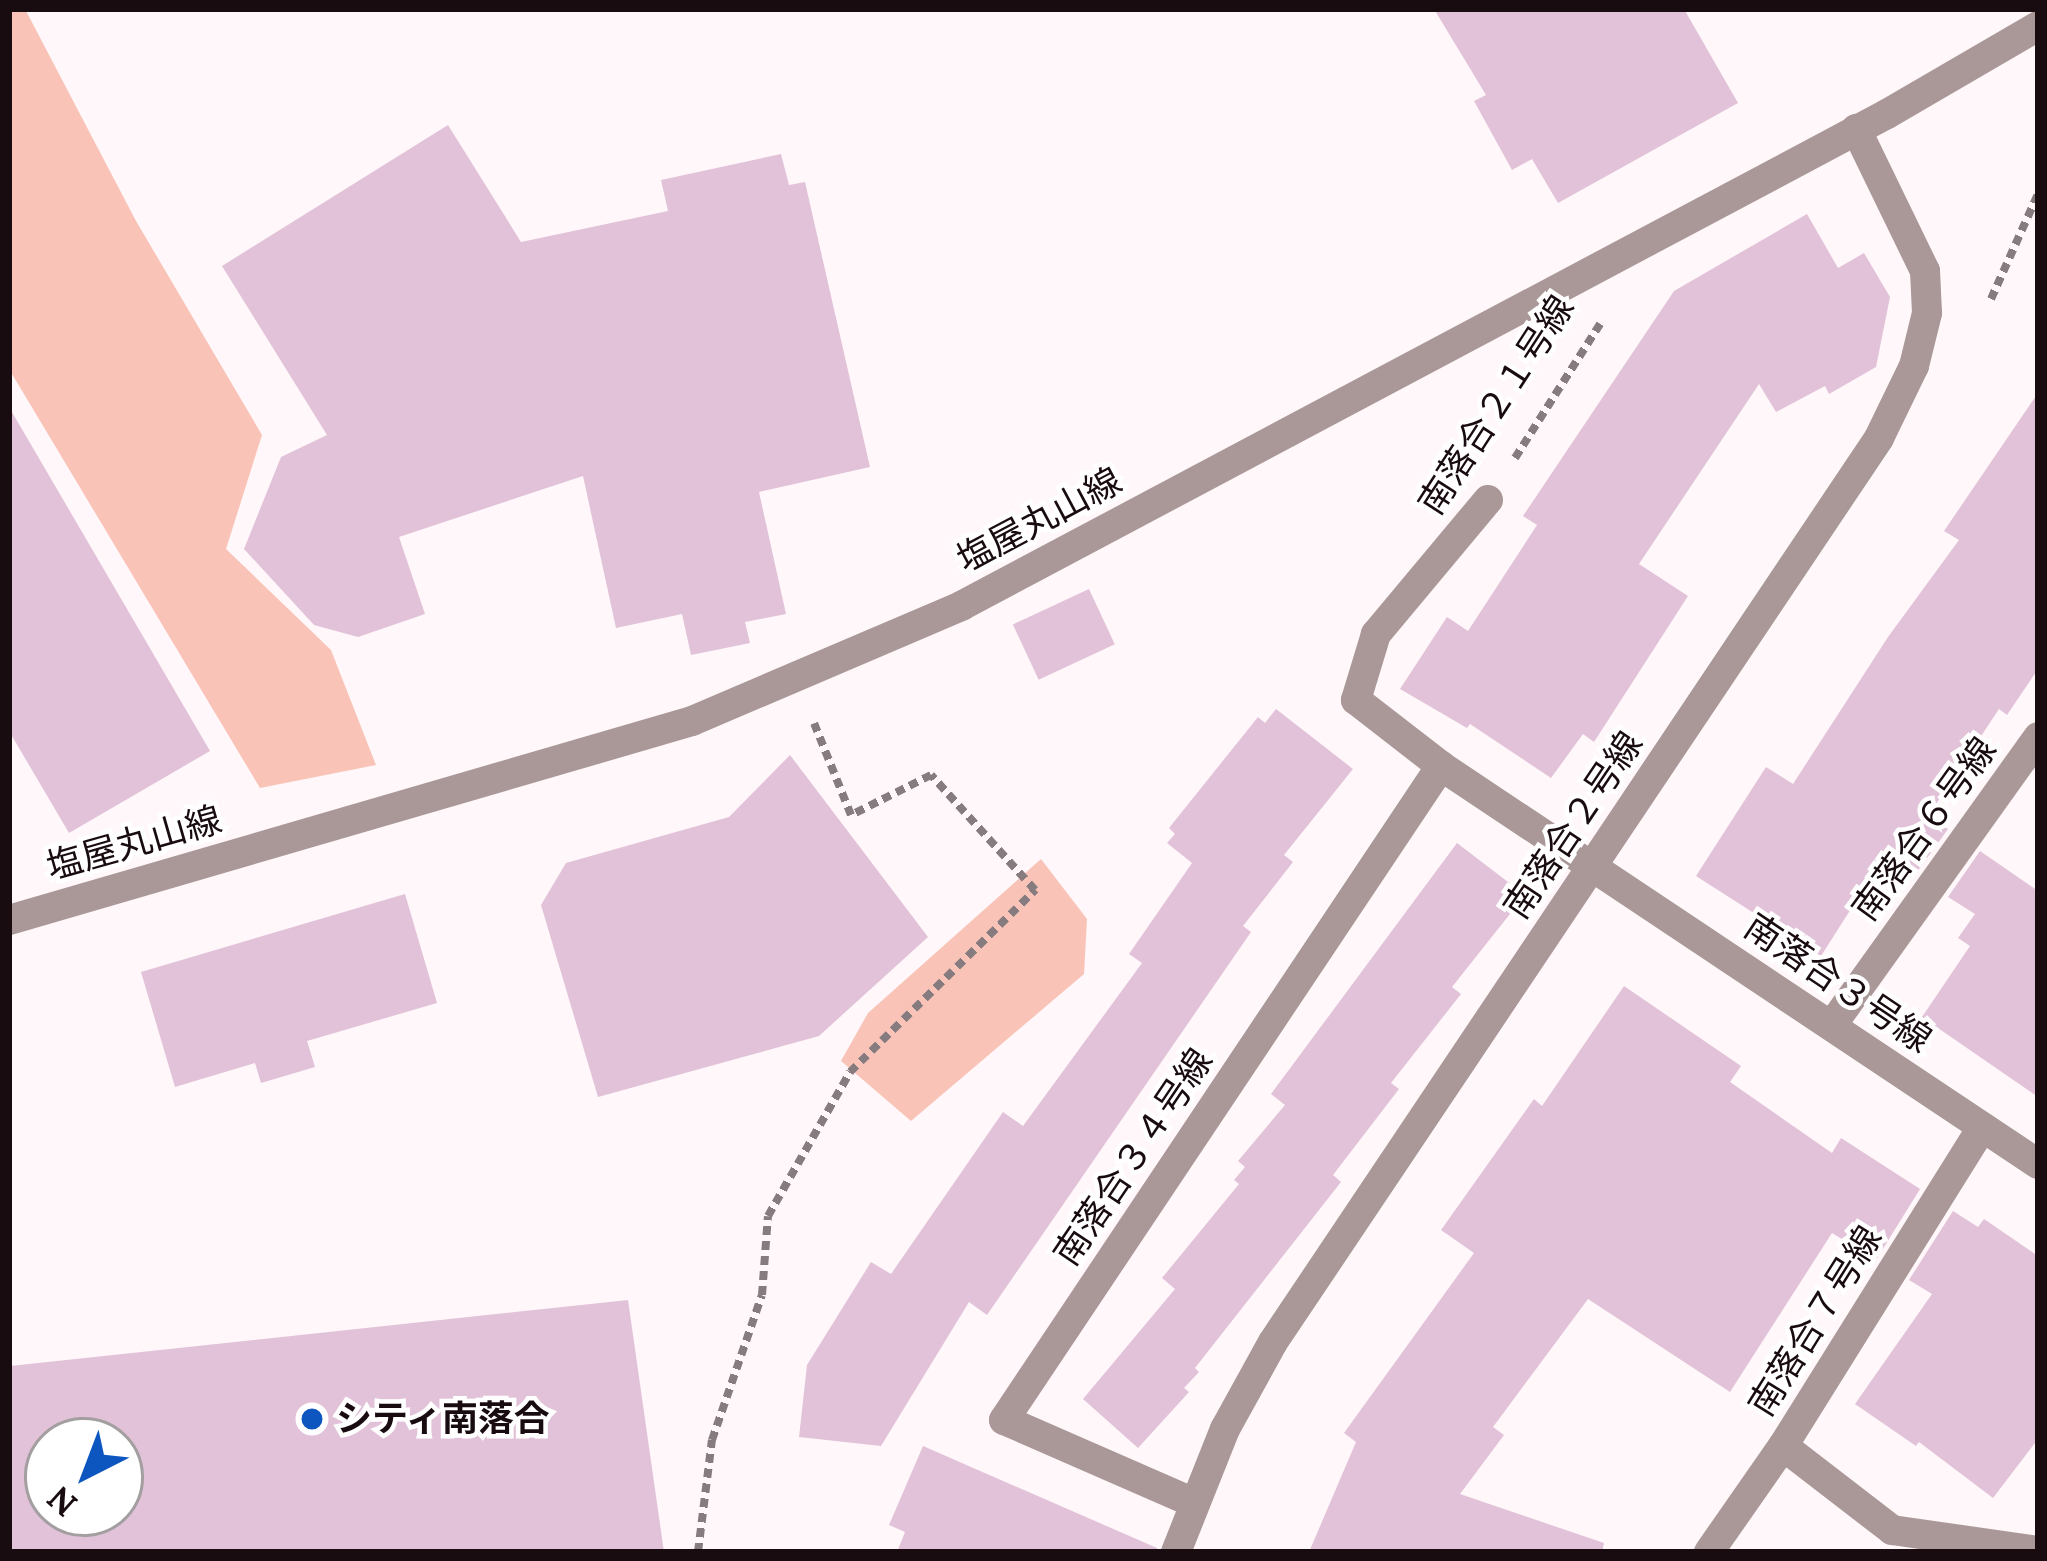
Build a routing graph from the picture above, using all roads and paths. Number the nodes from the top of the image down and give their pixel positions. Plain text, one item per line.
1 (2038, 26) edge
2 (1856, 129) junction
3 (2038, 194) edge
4 (1592, 268) junction
5 (1991, 299) dead end
6 (1488, 500) joint
7 (810, 715) dead end
8 (2038, 737) edge
9 (1442, 766) junction
10 (1594, 866) junction
11 (9, 920) edge
12 (1832, 1025) junction
13 (1982, 1127) junction
14 (2038, 1164) edge
15 (1783, 1446) junction
16 (1192, 1502) junction
17 (2038, 1551) edge
18 (698, 1552) edge
19 (1176, 1552) edge
20 (1709, 1552) edge

1 - 2 street, 塩屋丸山線
2 - 4 street, 塩屋丸山線
2 - 10 street, 南落合２号線
3 - 5 path
4 - 6 path, 南落合２１号線
4 - 11 street, 塩屋丸山線
6 - 9 street, 南落合２１号線
7 - 18 path
8 - 12 street, 南落合６号線
9 - 10 street, 南落合２１号線
9 - 16 street, 南落合３４号線
10 - 12 street, 南落合３号線
10 - 16 street, 南落合２号線
12 - 13 street, 南落合３号線
13 - 14 street, 南落合３号線
13 - 15 street, 南落合７号線
15 - 17 street
15 - 20 street, 南落合７号線
16 - 19 street, 南落合２号線

